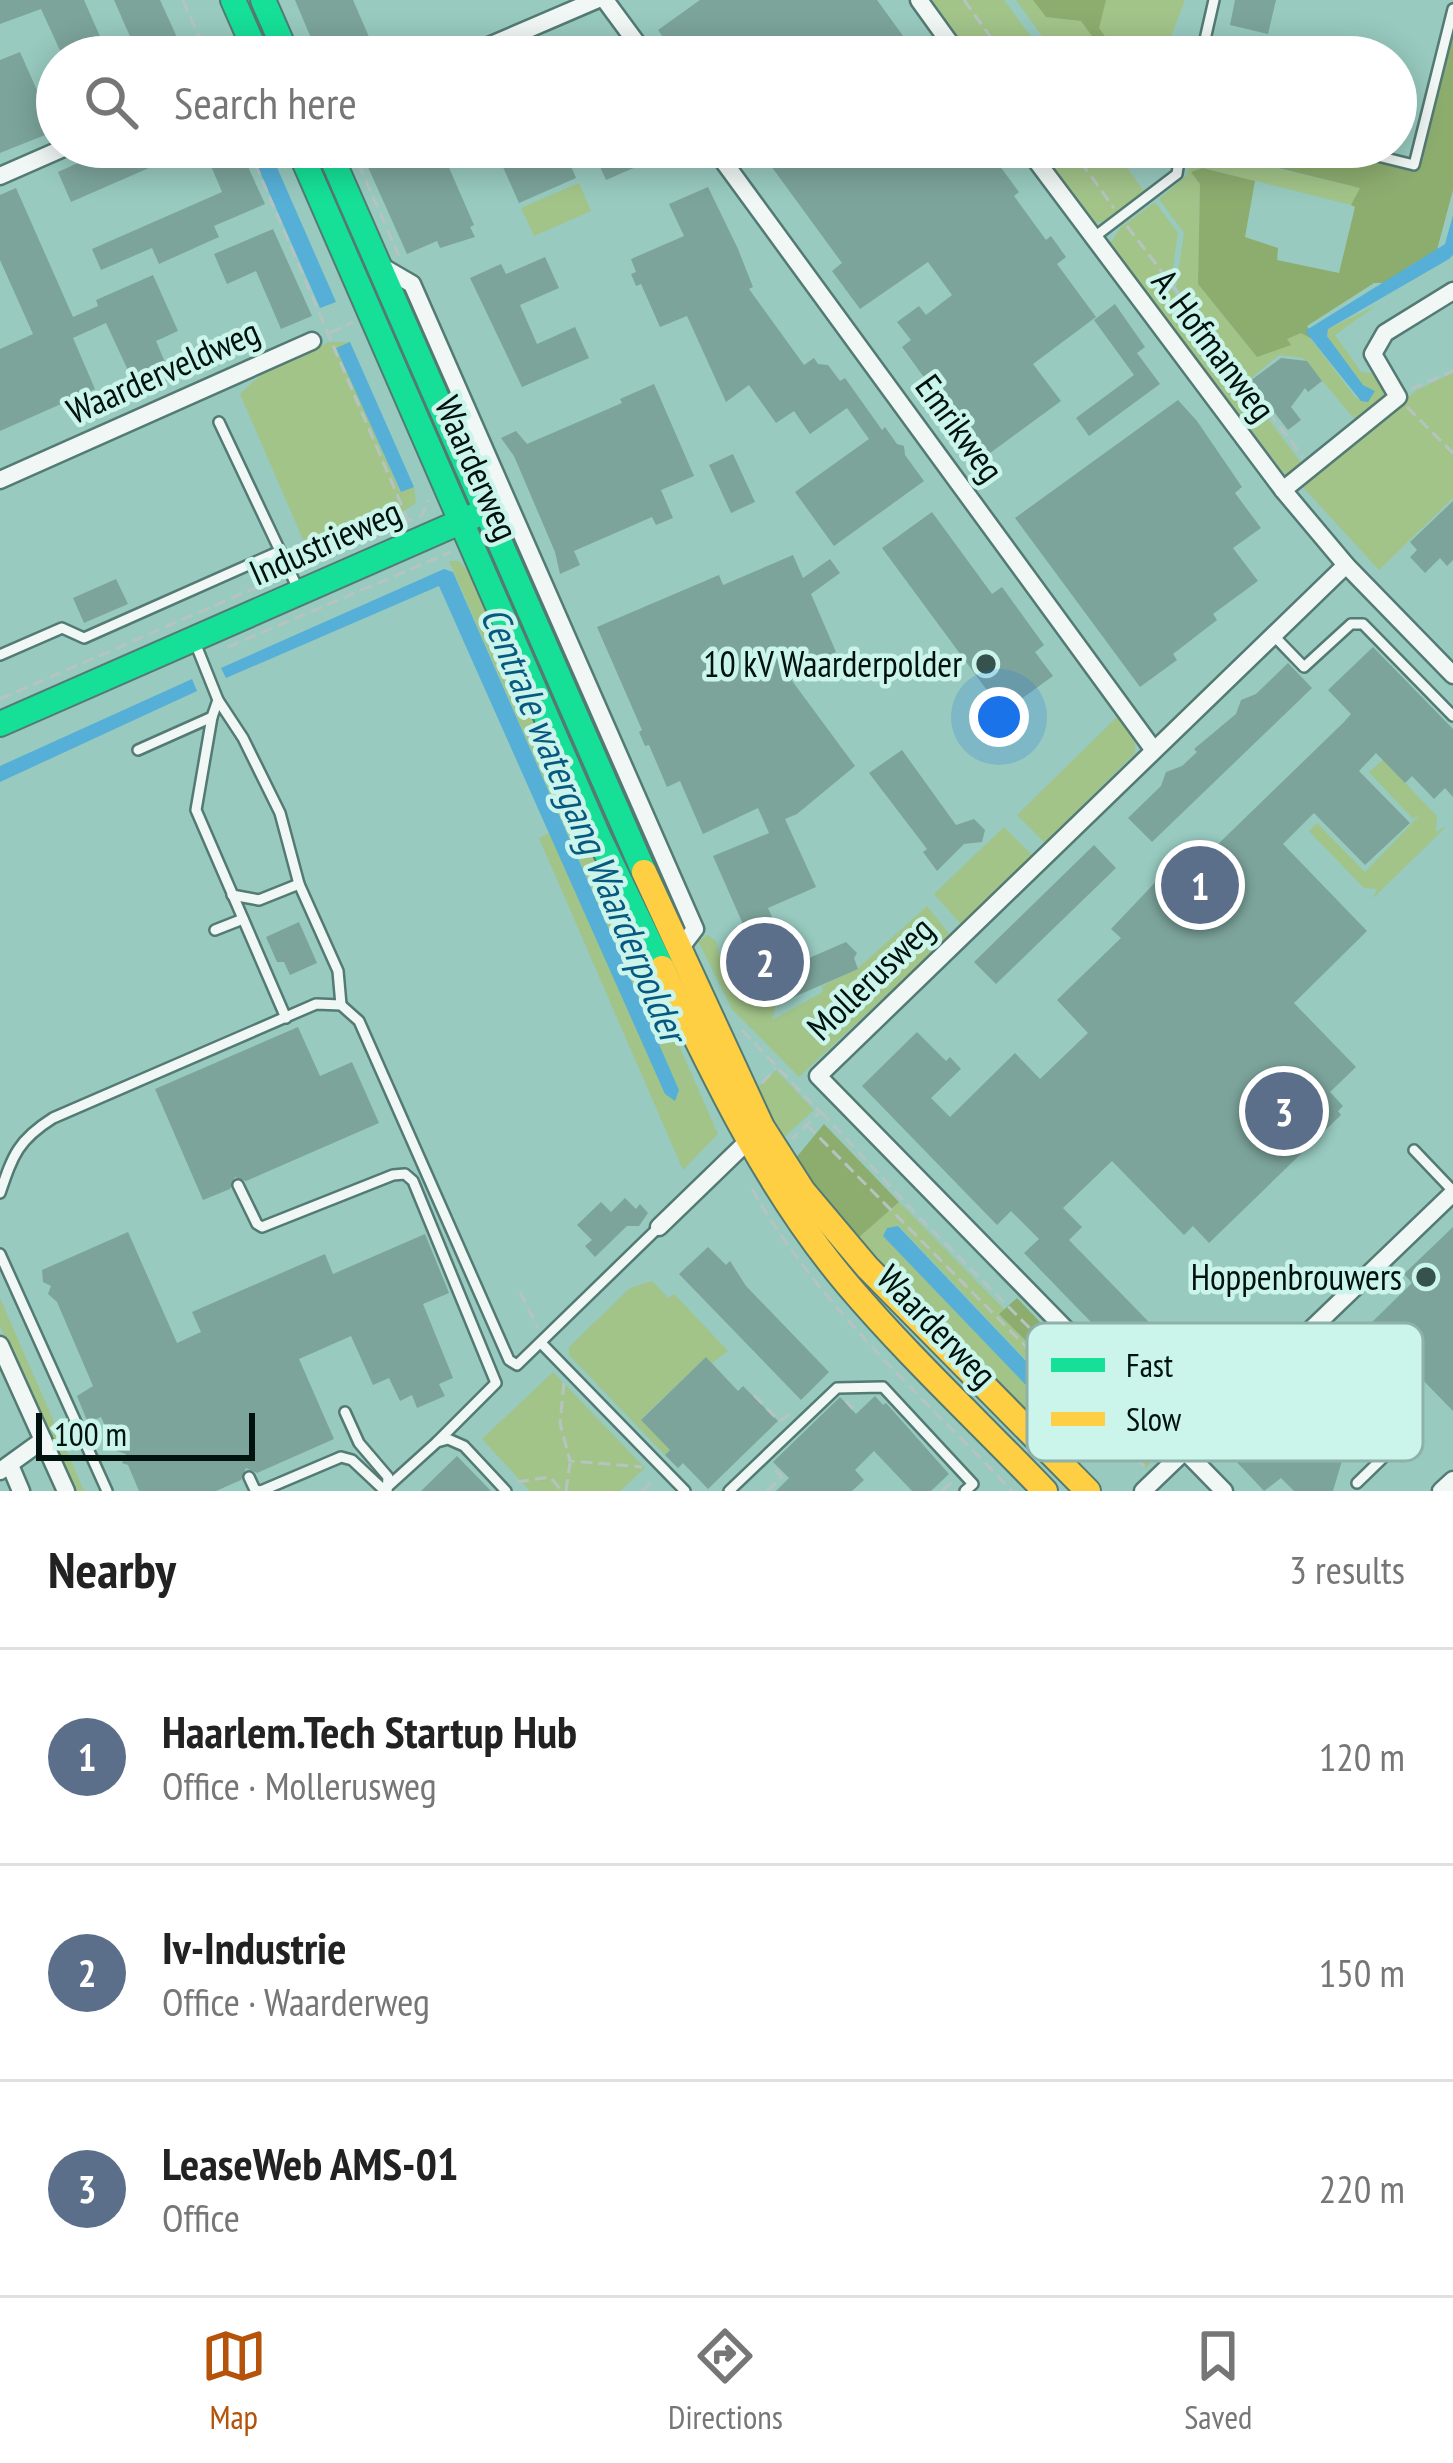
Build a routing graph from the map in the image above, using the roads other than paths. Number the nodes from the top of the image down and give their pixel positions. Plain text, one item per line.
1 (233, 0) edge
2 (262, 0) edge
3 (596, 0) edge
4 (605, 0) edge
5 (919, 0) edge
6 (1214, 0) edge
7 (1453, 9) edge
8 (249, 36) edge
9 (278, 36) edge
10 (512, 36) edge
11 (632, 36) edge
12 (946, 36) edge
13 (1206, 36) edge
14 (1417, 153) edge
15 (36, 160) edge
16 (307, 168) edge
17 (336, 168) edge
18 (728, 168) edge
19 (1042, 168) edge
20 (1178, 168) edge
21 (0, 176) edge
22 (1093, 238) junction
23 (376, 262) junction
24 (1453, 291) edge
25 (320, 337) road end
26 (219, 422) dead end
27 (0, 480) edge
28 (1283, 490) junction
29 (473, 516) junction
30 (280, 551) junction
31 (1346, 565) junction
32 (295, 582) junction
33 (1273, 635) junction
34 (197, 648) junction
35 (0, 655) edge
36 (1453, 675) edge
37 (218, 700) junction
38 (1453, 716) edge
39 (212, 718) junction
40 (0, 724) edge
41 (1154, 749) junction
42 (138, 750) dead end
43 (299, 884) junction
44 (232, 895) junction
45 (243, 919) junction
46 (215, 930) dead end
47 (679, 950) junction
48 (341, 1005) junction
49 (286, 1018) junction
50 (755, 1134) junction
51 (1414, 1150) dead end
52 (238, 1185) dead end
53 (1453, 1192) edge
54 (0, 1193) edge
55 (659, 1227) joint
56 (0, 1254) edge
57 (1060, 1323) edge
58 (1318, 1323) edge
59 (541, 1342) junction
60 (0, 1345) edge
61 (345, 1412) dead end
62 (1027, 1429) edge
63 (43, 1440) junction
64 (437, 1442) junction
65 (1058, 1461) edge
66 (1172, 1461) edge
67 (1195, 1461) edge
68 (1380, 1461) edge
69 (5, 1468) edge
70 (249, 1477) dead end
71 (1453, 1480) edge
72 (1357, 1483) dead end
73 (388, 1489) edge
74 (20, 1491) edge
75 (66, 1491) edge
76 (107, 1491) edge
77 (260, 1491) edge
78 (506, 1491) edge
79 (685, 1491) edge
80 (729, 1491) edge
81 (965, 1491) edge
82 (1045, 1491) edge
83 (1088, 1491) edge
84 (1143, 1491) edge
85 (1224, 1491) edge
86 (1442, 1491) edge

1 - 8 main road
2 - 9 main road
3 - 10 street
4 - 11 street
5 - 12 street
6 - 13 lane
7 - 14 lane
15 - 21 street
16 - 29 main road, Waarderweg
17 - 23 main road, Waarderweg
18 - 41 street, Emrikweg
19 - 22 street, A. Hofmanweg
20 - 22 lane
22 - 28 street, A. Hofmanweg
23 - 29 main road, Waarderweg
23 - 47 street, Waarderweg
24 - 28 street
25 - 27 street, Waarderveldweg
26 - 30 lane
28 - 31 street, A. Hofmanweg
29 - 32 main road, Industrieweg
29 - 47 main road, Waarderweg
29 - 50 main road, Waarderweg
30 - 32 lane
30 - 35 lane
31 - 33 street, Mollerusweg
31 - 36 street, A. Hofmanweg
32 - 34 main road, Industrieweg
33 - 38 lane
33 - 41 street, Mollerusweg
34 - 37 lane
34 - 40 main road, Industrieweg
37 - 39 lane
37 - 43 lane
39 - 42 lane
39 - 44 lane
41 - 57 street, Mollerusweg
43 - 44 lane
43 - 48 lane
44 - 45 lane
45 - 46 lane
45 - 49 lane
47 - 50 main road, Waarderweg
48 - 49 lane
48 - 59 lane
49 - 54 lane
50 - 55 street
50 - 62 main road, Waarderweg
50 - 82 main road, Waarderweg
51 - 53 lane
52 - 64 lane
53 - 58 street
55 - 59 lane
56 - 76 lane
59 - 79 lane
60 - 63 street
61 - 73 lane
63 - 69 street
63 - 75 street
64 - 73 lane
64 - 78 lane
65 - 83 main road, Waarderweg
66 - 84 street
67 - 85 street
68 - 72 lane
69 - 74 street
70 - 77 lane
71 - 86 street
73 - 77 lane
80 - 81 lane

